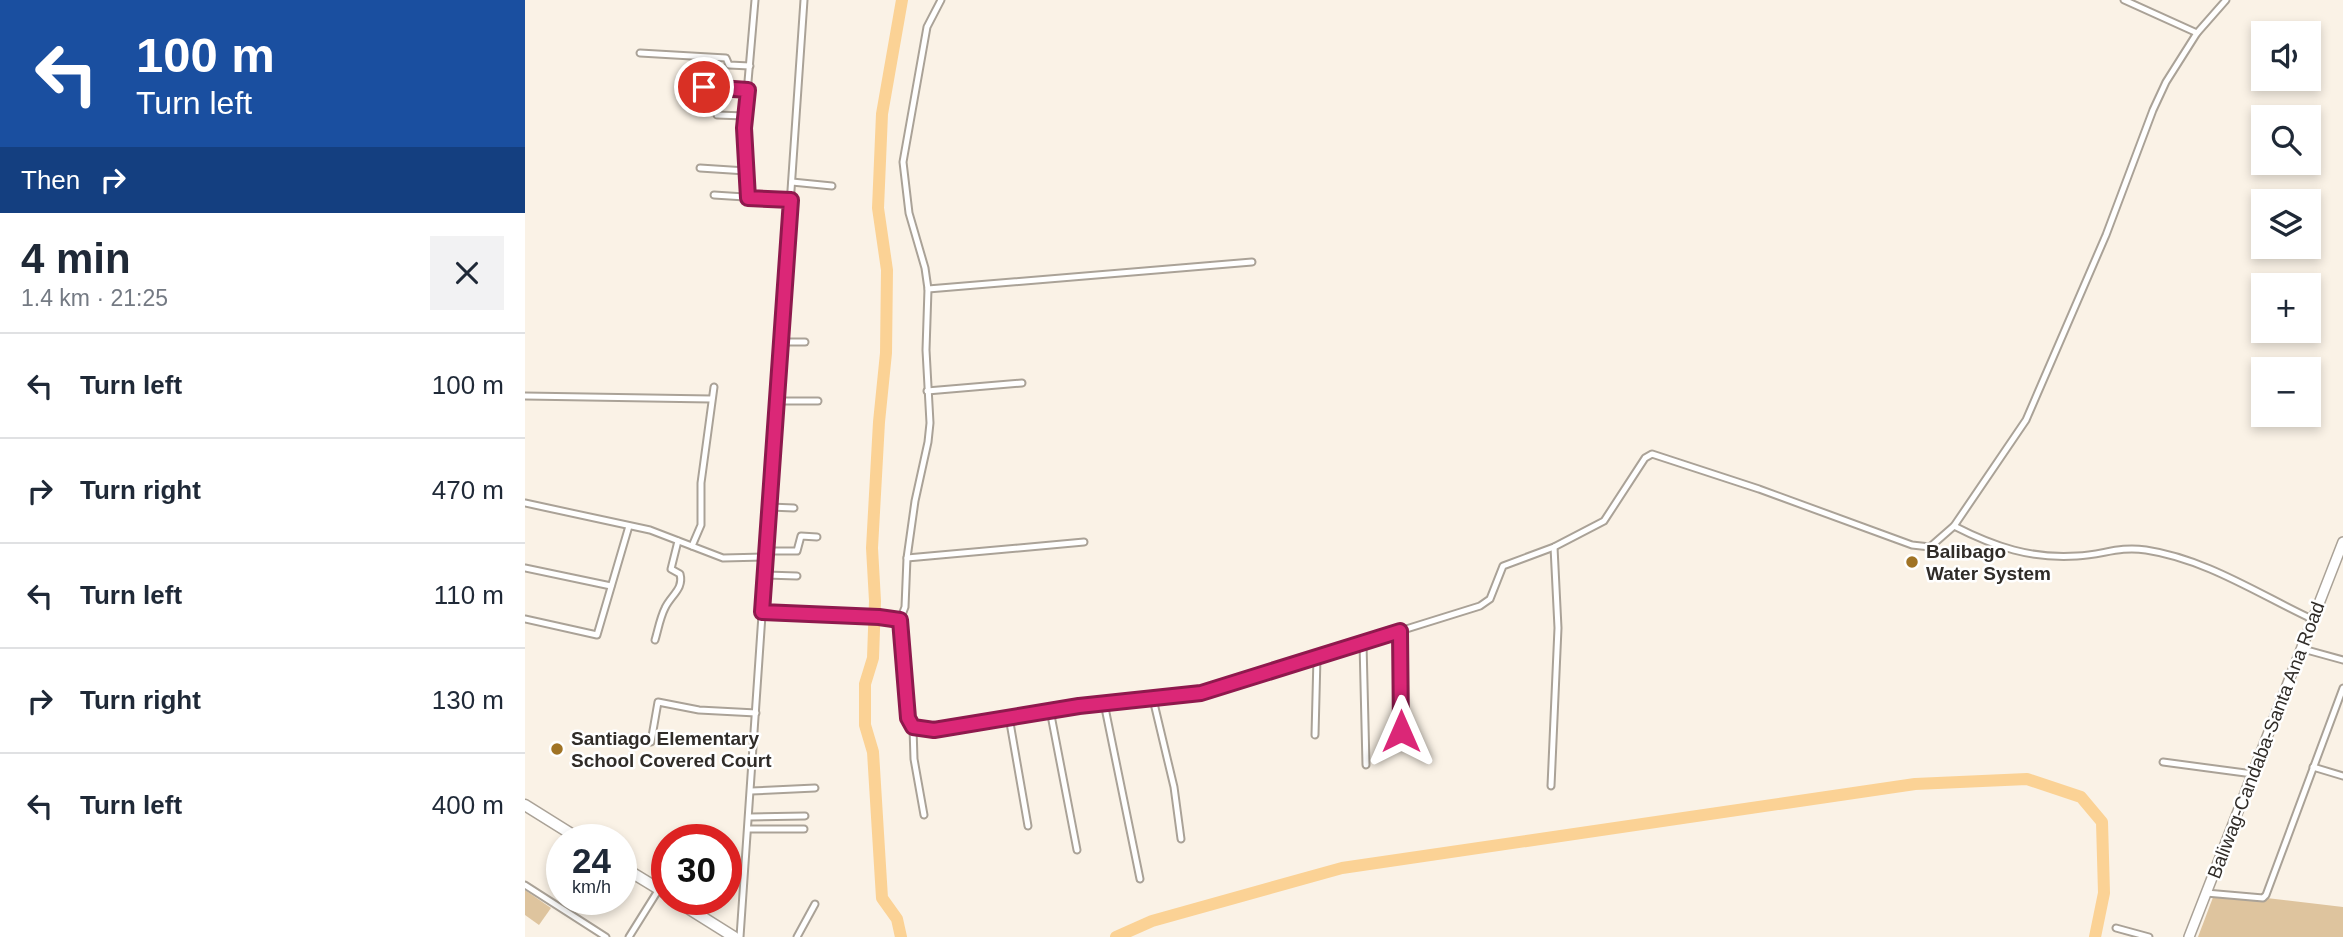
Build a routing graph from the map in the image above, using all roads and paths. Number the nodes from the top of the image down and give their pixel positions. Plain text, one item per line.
1 (755, 0) edge
2 (804, 0) edge
3 (941, 0) edge
4 (2124, 0) edge
5 (2226, 0) edge
6 (2197, 33) junction
7 (640, 53) dead end
8 (750, 66) junction
9 (704, 87) dead end
10 (748, 90) junction
11 (717, 115) dead end
12 (745, 116) junction
13 (700, 168) dead end
14 (746, 171) junction
15 (792, 182) junction
16 (832, 186) dead end
17 (714, 195) dead end
18 (748, 198) junction
19 (791, 200) junction
20 (1252, 262) dead end
21 (928, 289) junction
22 (780, 342) junction
23 (805, 342) dead end
24 (1021, 383) dead end
25 (714, 387) dead end
26 (927, 391) junction
27 (525, 396) edge
28 (711, 399) junction
29 (776, 401) junction
30 (818, 401) dead end
31 (525, 503) edge
32 (770, 507) junction
33 (794, 508) dead end
34 (629, 526) junction
35 (1954, 526) junction
36 (817, 537) dead end
37 (678, 541) junction
38 (1084, 542) dead end
39 (2343, 542) edge
40 (692, 546) junction
41 (1554, 547) junction
42 (767, 554) junction
43 (908, 558) junction
44 (525, 568) edge
45 (766, 575) junction
46 (797, 576) dead end
47 (611, 586) junction
48 (762, 612) junction
49 (526, 620) edge
50 (900, 620) junction
51 (2314, 620) junction
52 (1400, 631) junction
53 (655, 640) dead end
54 (1363, 643) junction
55 (2303, 649) junction
56 (1317, 657) junction
57 (2343, 660) edge
58 (2343, 688) edge
59 (1153, 699) junction
60 (1104, 704) junction
61 (1050, 710) junction
62 (756, 713) junction
63 (1009, 717) junction
64 (913, 727) junction
65 (1401, 731) dead end
66 (1315, 735) dead end
67 (651, 742) dead end
68 (2163, 762) dead end
69 (1366, 765) dead end
70 (2313, 767) junction
71 (2253, 774) junction
72 (2343, 776) edge
73 (1551, 786) dead end
74 (815, 788) dead end
75 (751, 791) junction
76 (525, 805) edge
77 (924, 815) dead end
78 (805, 816) dead end
79 (750, 817) junction
80 (555, 824) edge
81 (1028, 825) dead end
82 (804, 829) dead end
83 (749, 830) junction
84 (1181, 839) dead end
85 (1077, 850) dead end
86 (1140, 879) dead end
87 (525, 885) edge
88 (2206, 893) junction
89 (815, 904) dead end
90 (651, 908) edge
91 (699, 915) edge
92 (2116, 928) dead end
93 (606, 937) edge
94 (629, 937) edge
95 (734, 937) edge
96 (740, 937) edge
97 (797, 937) edge
98 (2149, 937) edge
99 (2189, 937) edge

1 - 8 street
2 - 15 street
3 - 21 street
4 - 6 street
5 - 6 street
6 - 35 street
7 - 8 street
8 - 10 street
9 - 10 street
10 - 12 street
11 - 12 street
12 - 14 street
13 - 14 street
14 - 18 street
15 - 16 street
15 - 19 street
17 - 18 street
18 - 19 street
19 - 22 street
20 - 21 street
21 - 26 street
22 - 23 street
22 - 29 street
24 - 26 street
25 - 28 street
26 - 43 street
27 - 28 street
28 - 40 street
29 - 30 street
29 - 32 street
31 - 34 street
32 - 33 street
32 - 42 street
34 - 37 street
34 - 47 street
35 - 41 street
35 - 51 street
36 - 42 street
37 - 40 street
37 - 53 street
38 - 43 street
39 - 51 main road, Baliwag-Candaba-Santa Ana Road
40 - 42 street
41 - 52 street
41 - 73 street
42 - 45 street
43 - 50 street
44 - 47 street
45 - 46 street
45 - 48 street
47 - 49 street
48 - 50 street
48 - 62 street
50 - 64 street
51 - 55 main road, Baliwag-Candaba-Santa Ana Road
52 - 54 street
52 - 65 street
54 - 56 street
54 - 69 street
55 - 57 street
55 - 71 main road, Baliwag-Candaba-Santa Ana Road
56 - 59 street
56 - 66 street
58 - 70 street
59 - 60 street
59 - 84 street
60 - 61 street
60 - 86 street
61 - 63 street
61 - 85 street
62 - 67 street
62 - 75 street
63 - 64 street
63 - 81 street
64 - 77 street
68 - 71 street
70 - 72 street
70 - 88 street
71 - 88 main road, Baliwag-Candaba-Santa Ana Road
74 - 75 street
75 - 79 street
76 - 80 highway
78 - 79 street
79 - 83 street
82 - 83 street
83 - 96 street
87 - 93 street
88 - 99 main road, Baliwag-Candaba-Santa Ana Road
89 - 97 street
90 - 94 street
91 - 95 highway
92 - 98 street

